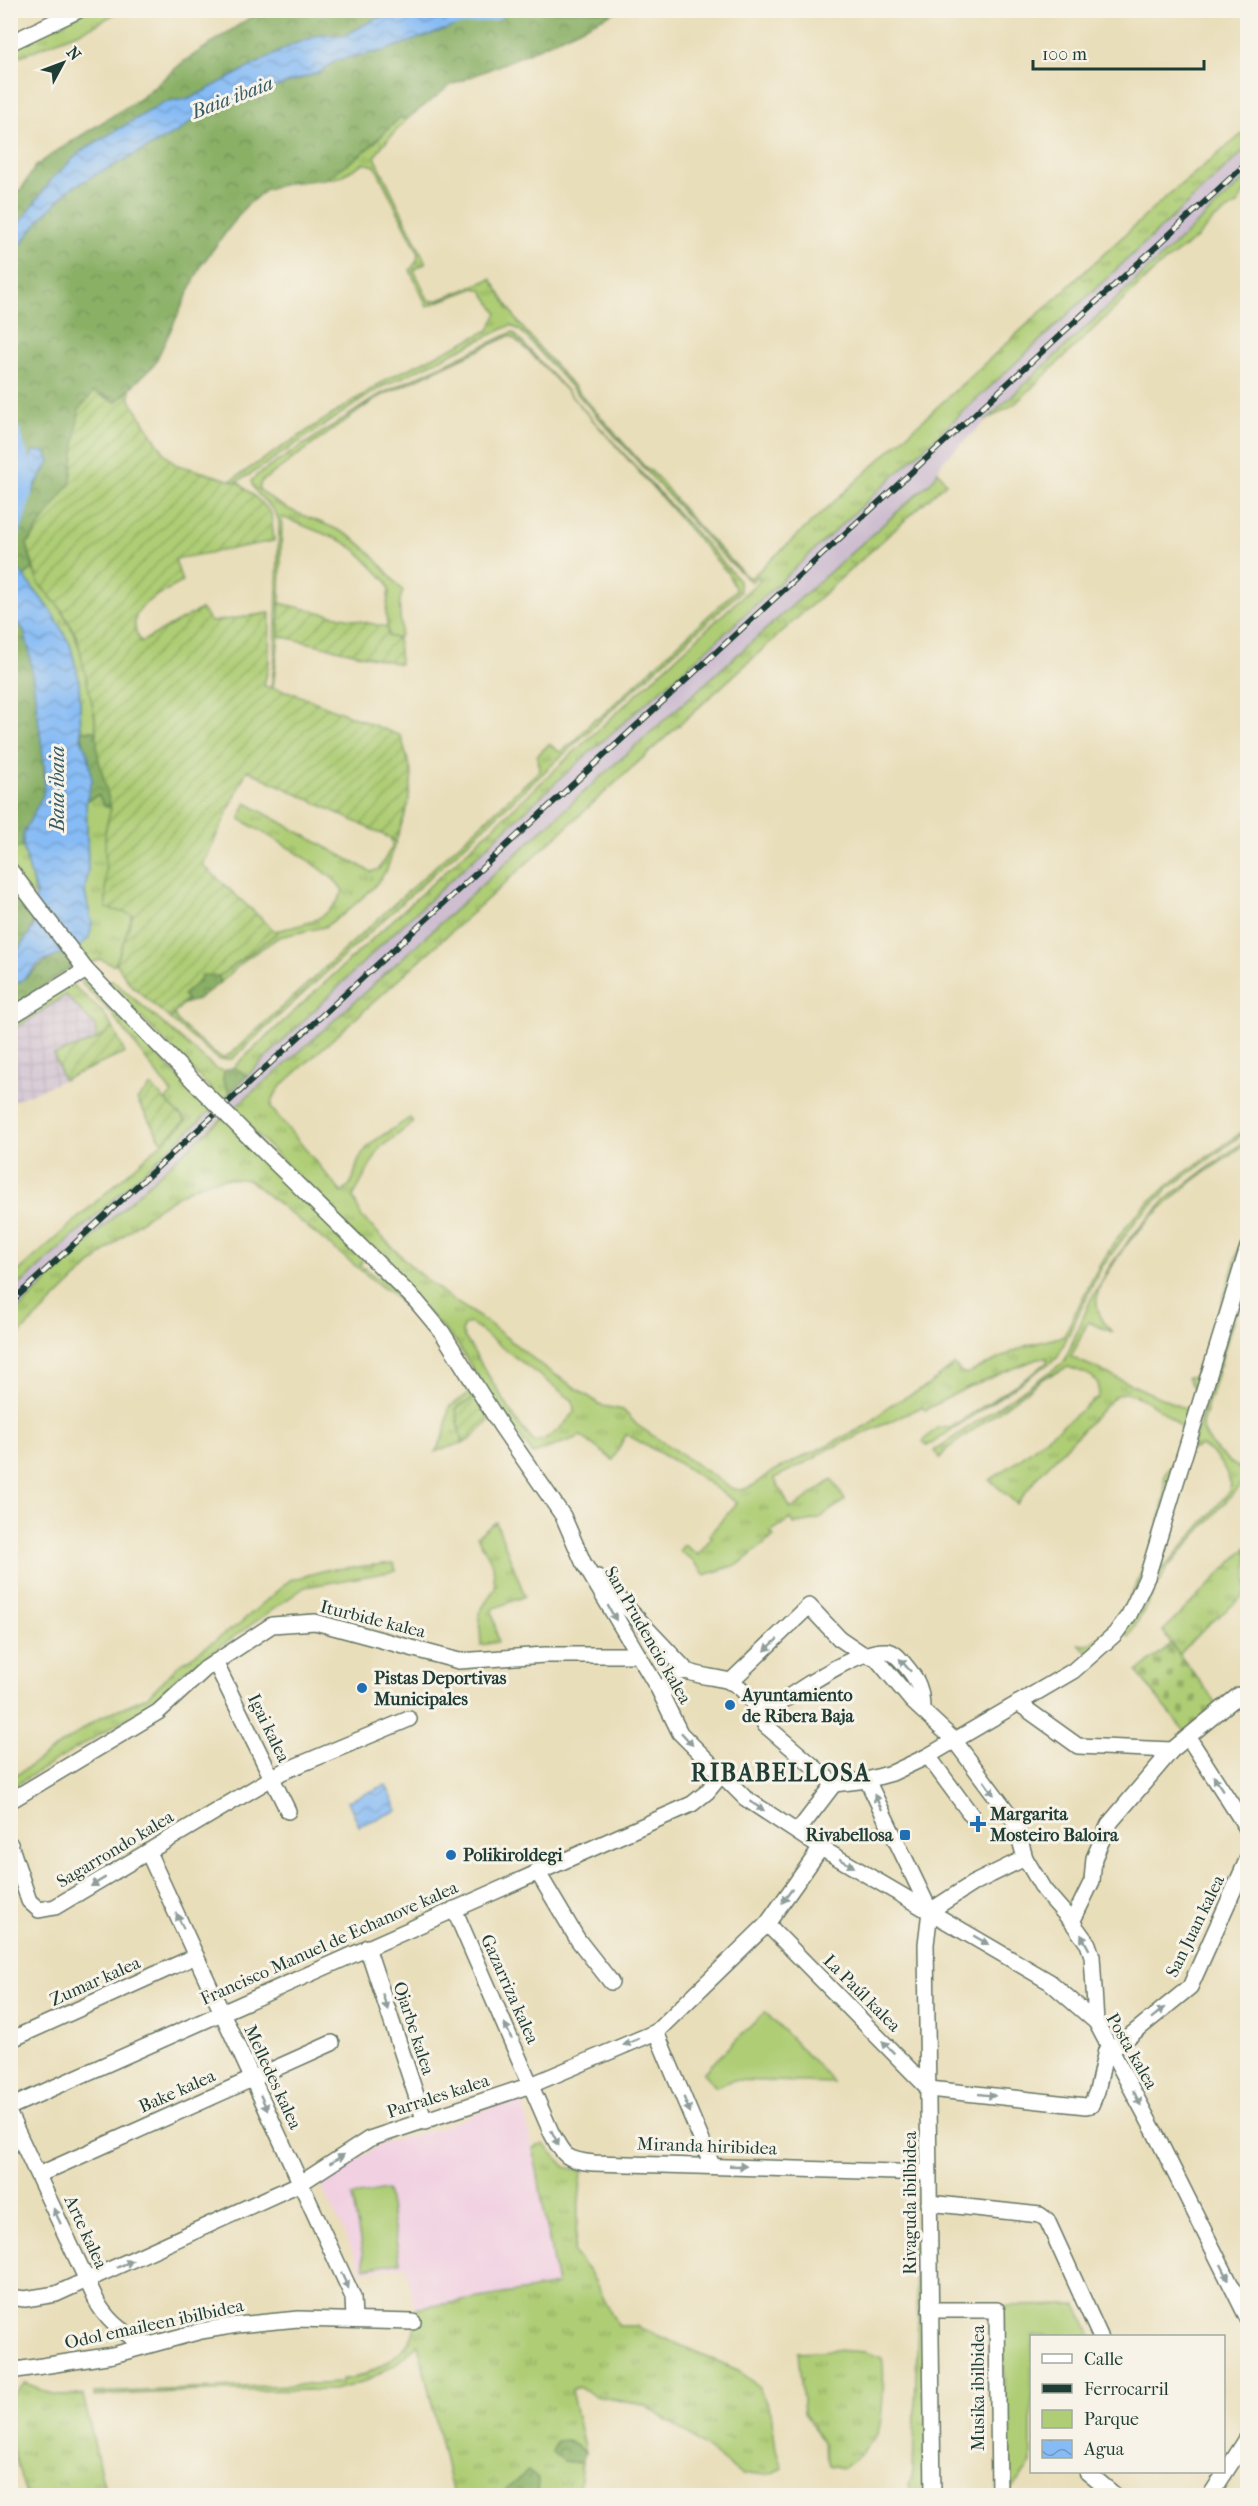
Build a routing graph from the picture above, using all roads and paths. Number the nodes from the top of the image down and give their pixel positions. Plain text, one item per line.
1 (80, 10) edge
2 (10, 43) edge
3 (10, 870) edge
4 (86, 970) junction
5 (10, 1017) edge
6 (1248, 1247) edge
7 (583, 1562) junction
8 (861, 1653) junction
9 (636, 1655) junction
10 (215, 1662) junction
11 (687, 1671) junction
12 (730, 1682) junction
13 (1239, 1695) dead end
14 (662, 1696) junction
15 (1018, 1703) junction
16 (761, 1714) junction
17 (409, 1719) dead end
18 (1188, 1737) junction
19 (954, 1740) junction
20 (1172, 1750) junction
21 (928, 1756) junction
22 (721, 1775) junction
23 (272, 1779) junction
24 (867, 1780) junction
25 (834, 1784) junction
26 (10, 1802) edge
27 (288, 1811) dead end
28 (972, 1816) dead end
29 (1248, 1830) edge
30 (798, 1831) junction
31 (10, 1844) edge
32 (821, 1848) junction
33 (148, 1852) junction
34 (1025, 1858) junction
35 (1248, 1858) edge
36 (537, 1871) junction
37 (454, 1909) junction
38 (930, 1911) junction
39 (1072, 1922) junction
40 (766, 1924) junction
41 (367, 1947) junction
42 (196, 1956) junction
43 (611, 1982) dead end
44 (1095, 1999) junction
45 (1081, 2007) junction
46 (222, 2012) junction
47 (1096, 2022) junction
48 (656, 2032) junction
49 (10, 2040) edge
50 (332, 2043) dead end
51 (1110, 2046) junction
52 (253, 2078) junction
53 (531, 2085) junction
54 (929, 2089) junction
55 (10, 2107) edge
56 (10, 2116) edge
57 (425, 2122) junction
58 (712, 2165) junction
59 (928, 2173) junction
60 (38, 2175) junction
61 (301, 2183) junction
62 (929, 2203) junction
63 (87, 2280) junction
64 (10, 2297) edge
65 (930, 2310) junction
66 (1248, 2319) edge
67 (354, 2320) junction
68 (413, 2322) dead end
69 (1099, 2335) edge
70 (148, 2345) junction
71 (10, 2371) edge
72 (1248, 2437) edge
73 (1228, 2457) edge
74 (1087, 2473) edge
75 (1221, 2473) edge
76 (933, 2496) edge
77 (999, 2496) edge
78 (1116, 2496) edge
79 (1210, 2496) edge

1 - 2 street
3 - 4 street, San Prudencio kalea
4 - 5 street
4 - 7 street, San Prudencio kalea, bridge
6 - 15 street
7 -> 9 street, San Prudencio kalea
7 - 11 street
8 -> 12 street
8 - 16 street
19 -> 8 street
9 - 10 street, Iturbide kalea
9 - 14 street, San Prudencio kalea
10 - 23 street, Igai kalea
10 - 26 street, Iturbide kalea
11 - 12 street
11 - 14 street
12 - 16 street
13 - 18 street
14 -> 22 street, San Prudencio kalea
15 - 19 street
15 - 20 street
16 - 25 street
17 - 23 street, Sagarrondo kalea
18 - 20 street
29 -> 18 street
19 - 21 street
19 -> 34 street
20 - 39 street
21 - 24 street
21 - 28 street
22 -> 30 street, San Prudencio kalea
22 - 36 street, Francisco Manuel de Echanove kalea
23 - 27 street, Igai kalea
23 - 33 street, Sagarrondo kalea
24 - 25 street
38 -> 24 street
25 - 30 street
30 - 32 street, Posta kalea
33 -> 31 street, Sagarrondo kalea
32 -> 38 street, Posta kalea
32 -> 40 street, Parrales kalea
42 -> 33 street, Melledes kalea
34 - 38 street
34 - 39 street
51 -> 35 street, San Juan kalea
36 - 37 street, Francisco Manuel de Echanove kalea
36 - 43 street
37 - 41 street, Francisco Manuel de Echanove kalea
53 -> 37 street, Gazarriza kalea
38 -> 45 street, Posta kalea
38 - 54 street, Rivaguda ibilbidea
44 -> 39 street
40 - 48 street, Parrales kalea
54 -> 40 street, La Paúl kalea
41 - 46 street, Francisco Manuel de Echanove kalea
41 -> 57 street, Ojarbe kalea
42 - 46 street, Melledes kalea
42 - 49 street, Zumar kalea
44 - 45 street
44 - 47 street
45 - 47 street, Posta kalea
46 - 52 street, Melledes kalea
46 - 55 street, Francisco Manuel de Echanove kalea
47 - 51 street, Posta kalea
48 -> 53 street, Parrales kalea
48 -> 58 street
50 - 52 street, Bake kalea
54 -> 51 street
51 -> 66 street, Posta kalea
52 - 60 street, Bake kalea
52 -> 61 street, Melledes kalea
53 - 57 street, Parrales kalea
53 -> 58 street, Miranda hiribidea
54 - 59 street, Rivaguda ibilbidea
56 - 60 street, Arte kalea
61 -> 57 street, Parrales kalea
58 -> 59 street, Miranda hiribidea
59 - 62 street, Rivaguda ibilbidea
63 -> 60 street, Arte kalea
63 -> 61 street, Parrales kalea
61 -> 67 street, Melledes kalea
62 - 65 street, Rivaguda ibilbidea
62 - 69 street
63 - 64 street, Parrales kalea
63 - 70 street, Arte kalea
65 - 76 street, Rivaguda ibilbidea
65 - 77 street, Musika ibilbidea
67 - 68 street, Odol emaileen ibilbidea
67 - 70 street, Odol emaileen ibilbidea
70 - 71 street, Odol emaileen ibilbidea
72 - 73 street
74 - 78 street
75 - 79 street

